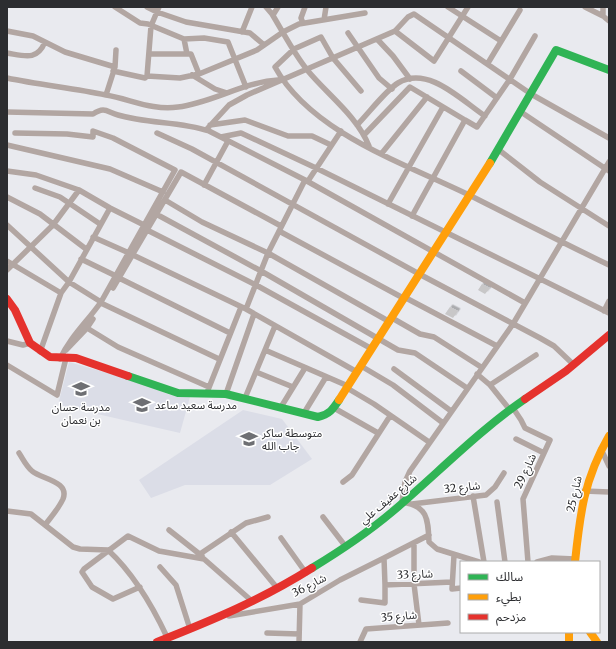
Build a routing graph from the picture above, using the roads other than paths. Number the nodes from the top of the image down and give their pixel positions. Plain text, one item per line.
1 (115, 7) edge
2 (148, 7) edge
3 (252, 7) edge
4 (266, 7) edge
5 (278, 7) edge
6 (305, 7) edge
7 (326, 7) edge
8 (448, 7) edge
9 (468, 7) edge
10 (585, 7) edge
11 (603, 7) edge
12 (158, 10) edge
13 (520, 10) dead end
14 (365, 13) dead end
15 (273, 15) junction
16 (603, 16) junction
17 (462, 17) junction
18 (324, 20) junction
19 (609, 21) edge
20 (303, 23) junction
21 (151, 26) junction
22 (395, 31) junction
23 (7, 32) edge
24 (242, 32) junction
25 (283, 32) junction
26 (348, 33) dead end
27 (535, 36) dead end
28 (184, 39) junction
29 (377, 39) junction
30 (449, 39) junction
31 (501, 41) junction
32 (45, 42) junction
33 (263, 44) junction
34 (357, 48) junction
35 (294, 49) junction
36 (116, 50) dead end
37 (7, 54) edge
38 (149, 54) junction
39 (187, 54) junction
40 (333, 58) junction
41 (234, 59) junction
42 (488, 63) junction
43 (114, 69) junction
44 (306, 70) junction
45 (609, 70) edge
46 (461, 71) dead end
47 (199, 74) junction
48 (192, 75) junction
49 (147, 76) junction
50 (7, 78) edge
51 (410, 79) junction
52 (510, 79) junction
53 (282, 80) junction
54 (246, 87) junction
55 (392, 89) junction
56 (361, 91) dead end
57 (227, 93) junction
58 (531, 94) junction
59 (106, 95) junction
60 (428, 97) junction
61 (497, 98) junction
62 (443, 107) junction
63 (7, 112) edge
64 (521, 112) junction
65 (485, 116) junction
66 (465, 120) junction
67 (357, 125) junction
68 (208, 127) junction
69 (341, 131) junction
70 (15, 133) dead end
71 (157, 133) dead end
72 (364, 135) junction
73 (221, 137) junction
74 (609, 138) edge
75 (228, 141) junction
76 (7, 145) edge
77 (331, 145) junction
78 (369, 147) junction
79 (499, 150) junction
80 (382, 153) junction
81 (609, 162) edge
82 (216, 163) junction
83 (410, 167) junction
84 (316, 168) junction
85 (607, 170) edge
86 (7, 171) edge
87 (432, 178) junction
88 (307, 181) junction
89 (204, 185) junction
90 (34, 188) dead end
91 (79, 190) junction
92 (163, 192) junction
93 (471, 196) junction
94 (7, 197) edge
95 (165, 200) junction
96 (71, 203) junction
97 (388, 204) junction
98 (293, 206) junction
99 (110, 208) junction
100 (581, 208) junction
101 (156, 214) junction
102 (412, 216) junction
103 (100, 224) junction
104 (7, 225) edge
105 (53, 225) junction
106 (609, 226) edge
107 (146, 227) junction
108 (280, 228) junction
109 (447, 234) junction
110 (93, 237) junction
111 (562, 242) junction
112 (31, 246) junction
113 (86, 250) junction
114 (435, 252) junction
115 (268, 253) junction
116 (131, 254) junction
117 (81, 258) junction
118 (10, 263) edge
119 (609, 266) edge
120 (7, 270) edge
121 (261, 271) junction
122 (420, 275) junction
123 (117, 277) junction
124 (540, 279) junction
125 (69, 282) junction
126 (256, 285) junction
127 (61, 293) junction
128 (405, 298) junction
129 (7, 299) edge
130 (609, 301) edge
131 (102, 303) junction
132 (525, 303) junction
133 (244, 308) junction
134 (607, 312) edge
135 (254, 314) junction
136 (391, 320) junction
137 (513, 324) junction
138 (275, 326) junction
139 (87, 328) junction
140 (230, 333) junction
141 (609, 335) edge
142 (379, 339) junction
143 (7, 341) edge
144 (30, 344) junction
145 (497, 346) junction
146 (372, 349) junction
147 (265, 350) junction
148 (40, 352) junction
149 (536, 355) dead end
150 (63, 357) junction
151 (220, 359) junction
152 (7, 365) edge
153 (574, 365) junction
154 (481, 367) junction
155 (305, 368) junction
156 (359, 369) junction
157 (394, 369) dead end
158 (256, 372) junction
159 (477, 374) junction
160 (326, 377) junction
161 (490, 385) junction
162 (293, 387) junction
163 (347, 387) junction
164 (467, 388) junction
165 (208, 390) junction
166 (226, 394) junction
167 (245, 398) junction
168 (281, 407) junction
169 (334, 408) junction
170 (511, 409) junction
171 (451, 411) junction
172 (304, 413) junction
173 (390, 416) junction
174 (443, 423) junction
175 (378, 434) junction
176 (609, 436) edge
177 (516, 439) dead end
178 (430, 442) junction
179 (601, 449) junction
180 (19, 453) dead end
181 (544, 453) junction
182 (609, 466) edge
183 (504, 473) dead end
184 (343, 482) dead end
185 (584, 491) junction
186 (609, 492) edge
187 (473, 496) junction
188 (402, 502) junction
189 (497, 502) dead end
190 (412, 504) junction
191 (7, 511) edge
192 (268, 517) dead end
193 (323, 517) dead end
194 (45, 525) junction
195 (169, 530) dead end
196 (230, 532) junction
197 (429, 535) junction
198 (281, 538) dead end
199 (414, 543) junction
200 (346, 547) junction
201 (108, 550) junction
202 (200, 554) junction
203 (454, 555) junction
204 (384, 558) junction
205 (204, 559) junction
206 (557, 560) edge
207 (575, 560) edge
208 (475, 561) edge
209 (484, 561) edge
210 (505, 561) edge
211 (528, 561) edge
212 (547, 561) edge
213 (160, 567) dead end
214 (306, 573) junction
215 (452, 582) junction
216 (414, 584) junction
217 (385, 585) junction
218 (140, 587) junction
219 (460, 588) edge
220 (278, 589) junction
221 (361, 600) dead end
222 (253, 602) junction
223 (300, 604) junction
224 (215, 619) junction
225 (448, 623) dead end
226 (419, 625) junction
227 (190, 628) junction
228 (267, 633) dead end
229 (591, 633) edge
230 (299, 634) junction
231 (167, 637) junction
232 (157, 642) edge
233 (299, 642) edge
234 (360, 642) edge
235 (597, 642) edge

1 - 21 street
2 - 12 street
3 - 24 street
4 - 15 street
5 - 15 street
6 - 20 street
7 - 18 street
8 - 17 street
9 - 17 street
10 - 16 street
11 - 16 street
12 - 21 street
12 - 24 street
13 - 31 street
14 - 18 street
15 - 25 street
16 - 19 street
17 - 30 street
17 - 31 street
18 - 20 street
20 - 25 street
21 - 28 street
21 - 38 street
22 - 29 street
22 - 30 street
22 - 30 street
23 - 32 street
24 - 33 street
25 - 33 street
25 - 35 street
26 - 34 street
27 - 52 street
28 - 39 street
28 - 41 street
29 - 34 street
29 - 51 street
30 - 42 street
31 - 42 street
32 - 37 street
32 - 43 street
33 - 41 street
34 - 40 street
34 - 55 street
35 - 40 street
35 - 44 street
35 - 53 street
36 - 43 street
38 - 39 street
38 - 49 street
39 - 47 street
40 - 44 street
40 - 56 street
41 - 47 street
41 - 54 street
42 - 52 street
43 - 49 street
43 - 59 street
44 - 53 street
44 - 67 street
45 - 58 street
46 - 61 street
47 - 48 street
48 - 49 street
48 - 57 street
50 - 59 street
51 - 55 street
51 - 65 street
52 - 58 street
52 - 61 street
53 - 54 street
53 - 68 street
53 - 69 street
54 - 57 street
55 - 67 street
57 - 59 street
58 - 64 street
58 - 74 street
60 - 62 street
60 - 72 street
60 - 80 street
61 - 65 street
62 - 66 street
62 - 83 street
63 - 68 street
64 - 79 street
64 - 85 street
65 - 66 street
66 - 87 street
67 - 72 street
68 - 73 street
68 - 77 street
69 - 77 street
69 - 78 street
70 - 92 street
71 - 82 street
72 - 78 street
73 - 75 street
73 - 84 street
75 - 82 street
75 - 88 street
76 - 92 street
77 - 84 street
78 - 80 street
79 - 93 street
79 - 100 street
80 - 83 street
81 - 85 street
82 - 89 street
82 - 98 street
83 - 87 street
83 - 97 street
84 - 88 street
84 - 97 street
85 - 100 street
86 - 91 street
87 - 93 street
87 - 102 street
88 - 98 street
88 - 114 street
89 - 95 street
89 - 108 street
90 - 96 street
91 - 96 street
91 - 99 street
92 - 107 street
93 - 109 street
93 - 111 street
94 - 105 street
95 - 101 street
95 - 115 street
96 - 103 street
96 - 105 street
97 - 102 street
98 - 108 street
98 - 122 street
99 - 103 street
99 - 107 street
100 - 106 street
100 - 111 street
101 - 107 street
101 - 121 street
102 - 109 street
103 - 110 street
104 - 112 street
105 - 112 street
105 - 113 street
107 - 116 street
107 - 126 street
108 - 115 street
108 - 128 street
109 - 114 street
109 - 124 street
110 - 113 street
110 - 116 street
111 - 119 street
111 - 124 street
112 - 118 street
112 - 125 street
113 - 117 street
114 - 122 street
114 - 132 street
115 - 121 street
115 - 136 street
116 - 123 street
116 - 133 street
117 - 123 street
117 - 125 street
118 - 120 street
118 - 127 street
121 - 126 street
121 - 142 street
122 - 128 street
122 - 137 street
123 - 131 street
123 - 140 street
124 - 132 street
124 - 134 street
125 - 127 street
125 - 131 street
126 - 133 street
126 - 146 street
127 - 148 street
128 - 136 street
128 - 145 street
129 - 144 street
130 - 134 street
131 - 139 street
131 - 150 street
131 - 151 street
132 - 137 street
133 - 135 street
133 - 140 street
135 - 138 street
135 - 166 street
136 - 142 street
136 - 154 street
137 - 145 street
137 - 153 street
138 - 147 street
138 - 156 street
139 - 150 street
139 - 165 street
140 - 151 street
141 - 153 street, شارع عفيف علي
142 - 146 street
142 - 164 street
143 - 144 street
144 - 148 street
145 - 154 street
146 - 156 street
147 - 155 street
147 - 158 street
148 - 150 street
149 - 161 street
150 - 152 street
150 - 165 street
151 - 165 street
153 - 170 street, شارع عفيف علي
154 - 159 street
155 - 160 street
155 - 162 street
156 - 163 street
156 - 174 street
157 - 171 street
158 - 162 street
158 - 167 street
159 - 161 street
159 - 164 street
160 - 163 street
160 - 172 street
161 - 170 street
162 - 168 street
163 - 169 street
163 - 173 street
164 - 171 street
165 - 166 street
166 - 167 street
167 - 168 street
168 - 172 street
169 - 172 street
169 - 175 street
170 - 181 street, شارع 29
170 - 188 street, شارع عفيف علي
171 - 174 street
173 - 175 street
173 - 178 street
174 - 178 street
175 - 184 street
176 - 179 street, شارع 25
177 - 181 street
178 - 188 street
179 - 182 street
179 - 185 street, شارع 25
180 - 194 street
181 - 211 street, شارع 29
183 - 187 street, شارع 32
185 - 186 street
185 - 207 street, شارع 25
187 - 190 street, شارع 32
187 - 209 street
188 - 190 street
188 - 200 street, شارع عفيف علي
189 - 210 street
190 - 197 street
191 - 194 street
192 - 196 street
193 - 200 street
194 - 201 street
195 - 202 street
196 - 202 street
196 - 220 street
197 - 199 street, شارع 33
197 - 203 street
198 - 214 street
199 - 204 street, شارع 33
199 - 216 street
200 - 214 street, شارع عفيف علي
201 - 205 street
201 - 218 street
201 - 218 street
202 - 205 street
203 - 208 street
203 - 215 street
204 - 217 street, شارع 33
204 - 223 street, شارع 36
205 - 222 street
206 - 207 street
206 - 212 street
213 - 227 street
214 - 220 street, شارع عفيف علي
215 - 216 street, شارع 33
215 - 219 street
216 - 217 street, شارع 33
216 - 226 street
217 - 221 street
218 - 231 street
220 - 222 street, شارع عفيف علي
222 - 224 street, شارع عفيف علي
223 - 224 street, شارع 36
223 - 230 street
224 - 227 street, شارع عفيف علي
225 - 226 street, شارع 35
226 - 234 street, شارع 35
227 - 231 street, شارع عفيف علي
228 - 230 street
229 - 235 street
230 - 233 street
231 - 232 street, شارع عفيف علي

